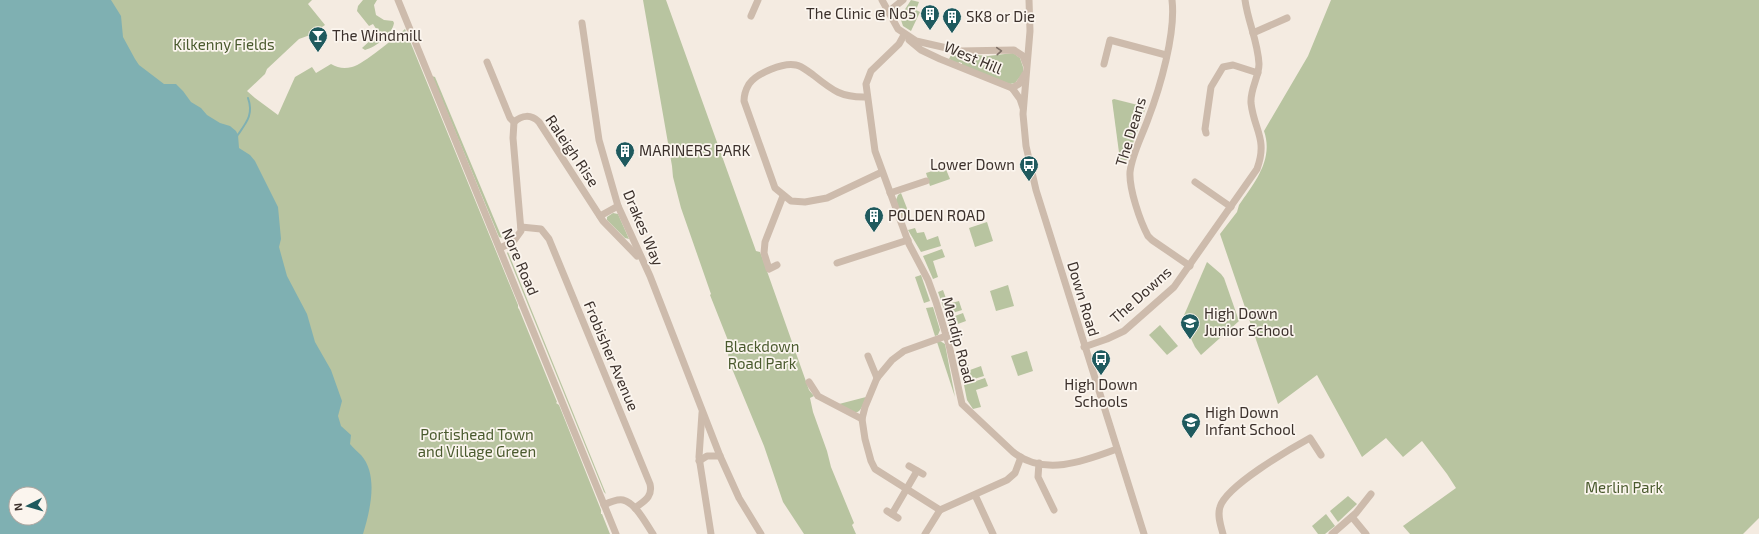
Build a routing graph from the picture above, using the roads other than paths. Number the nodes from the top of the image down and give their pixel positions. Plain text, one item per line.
1 (398, 0) edge
2 (758, 0) edge
3 (882, 0) edge
4 (903, 0) edge
5 (1029, 0) edge
6 (1172, 0) edge
7 (1245, 0) edge
8 (888, 12) junction
9 (751, 16) dead end
10 (1285, 22) dead end
11 (582, 23) dead end
12 (1030, 31) junction
13 (1112, 31) dead end
14 (1253, 34) junction
15 (906, 35) junction
16 (1110, 40) junction
17 (945, 49) junction
18 (1014, 50) junction
19 (1166, 55) junction
20 (940, 59) junction
21 (487, 62) dead end
22 (1104, 64) dead end
23 (1026, 68) junction
24 (1258, 74) junction
25 (1012, 88) junction
26 (867, 97) junction
27 (1023, 108) junction
28 (514, 122) junction
29 (1204, 130) dead end
30 (882, 172) junction
31 (926, 181) dead end
32 (1195, 182) dead end
33 (890, 193) junction
34 (783, 196) junction
35 (618, 206) junction
36 (1231, 207) junction
37 (600, 216) junction
38 (521, 227) junction
39 (908, 240) junction
40 (500, 248) junction
41 (837, 263) dead end
42 (644, 264) junction
43 (777, 265) dead end
44 (1190, 266) junction
45 (946, 336) junction
46 (1084, 347) junction
47 (868, 356) dead end
48 (877, 378) junction
49 (809, 382) dead end
50 (702, 412) junction
51 (862, 419) junction
52 (1305, 430) dead end
53 (1310, 438) junction
54 (1117, 449) junction
55 (1321, 455) dead end
56 (720, 456) junction
57 (1021, 457) junction
58 (699, 461) junction
59 (1039, 463) junction
60 (909, 466) dead end
61 (907, 488) junction
62 (1371, 494) dead end
63 (976, 495) junction
64 (604, 505) junction
65 (635, 508) junction
66 (940, 510) junction
67 (1054, 510) dead end
68 (892, 514) dead end
69 (1352, 517) junction
70 (616, 534) edge
71 (653, 534) edge
72 (710, 534) edge
73 (761, 534) edge
74 (926, 534) edge
75 (993, 534) edge
76 (1144, 534) edge
77 (1223, 534) edge
78 (1332, 534) edge
79 (1366, 534) edge

1 - 40 street, Nore Road
2 - 9 street
3 - 8 street, West Hill
4 - 8 street
5 - 12 street, Down Road
6 - 19 street, The Deans
7 - 14 street, The Downs
8 - 15 street, West Hill
10 - 14 street
11 - 35 street, Drakes Way
12 - 18 street, West Hill
12 - 23 street, Down Road
13 - 16 street
14 - 24 street, The Downs
15 - 17 street, West Hill
15 - 20 street, West Hill
15 - 26 street, Mendip Road
16 - 19 street
16 - 22 street
17 -> 18 street, West Hill
17 - 20 street
18 - 23 street, West Hill
19 - 44 street, The Deans
20 - 25 street, West Hill
21 - 28 street
23 - 25 street, West Hill
23 - 27 street, Down Road
24 - 29 street
24 - 36 street, The Downs
25 - 27 street, West Hill
26 - 30 street, Mendip Road
26 - 34 street
27 - 46 street, Down Road
28 - 37 street, Raleigh Rise
28 - 38 street
30 - 33 street, Mendip Road
30 - 34 street
31 - 33 street
32 - 36 street
33 - 39 street, Mendip Road
34 - 43 street
35 - 37 street
35 - 42 street, Drakes Way
36 - 44 street, The Downs
37 - 42 street, Raleigh Rise
38 - 40 street
38 - 65 street, Frobisher Avenue
39 - 41 street
39 - 45 street, Mendip Road
40 - 64 street, Nore Road
42 - 50 street, Drakes Way
44 - 46 street, The Downs
45 - 48 street
45 - 57 street, Mendip Road
46 - 54 street, Down Road
47 - 48 street
48 - 51 street
49 - 51 street
50 - 56 street, Drakes Way
50 - 58 street, Drakes Way
51 - 61 street
52 - 53 street
53 - 55 street
53 - 77 street
54 - 59 street, Mendip Road
54 - 76 street, Down Road
56 - 58 street
56 - 73 street, Drakes Way
57 - 59 street, Mendip Road
57 - 63 street
58 - 72 street, Drakes Way
59 - 67 street
60 - 61 street
61 - 66 street
61 - 68 street
62 - 69 street
63 - 66 street
63 - 75 street
64 - 65 street
64 - 70 street, Nore Road
65 - 71 street
66 - 74 street
69 - 78 street
69 - 79 street

